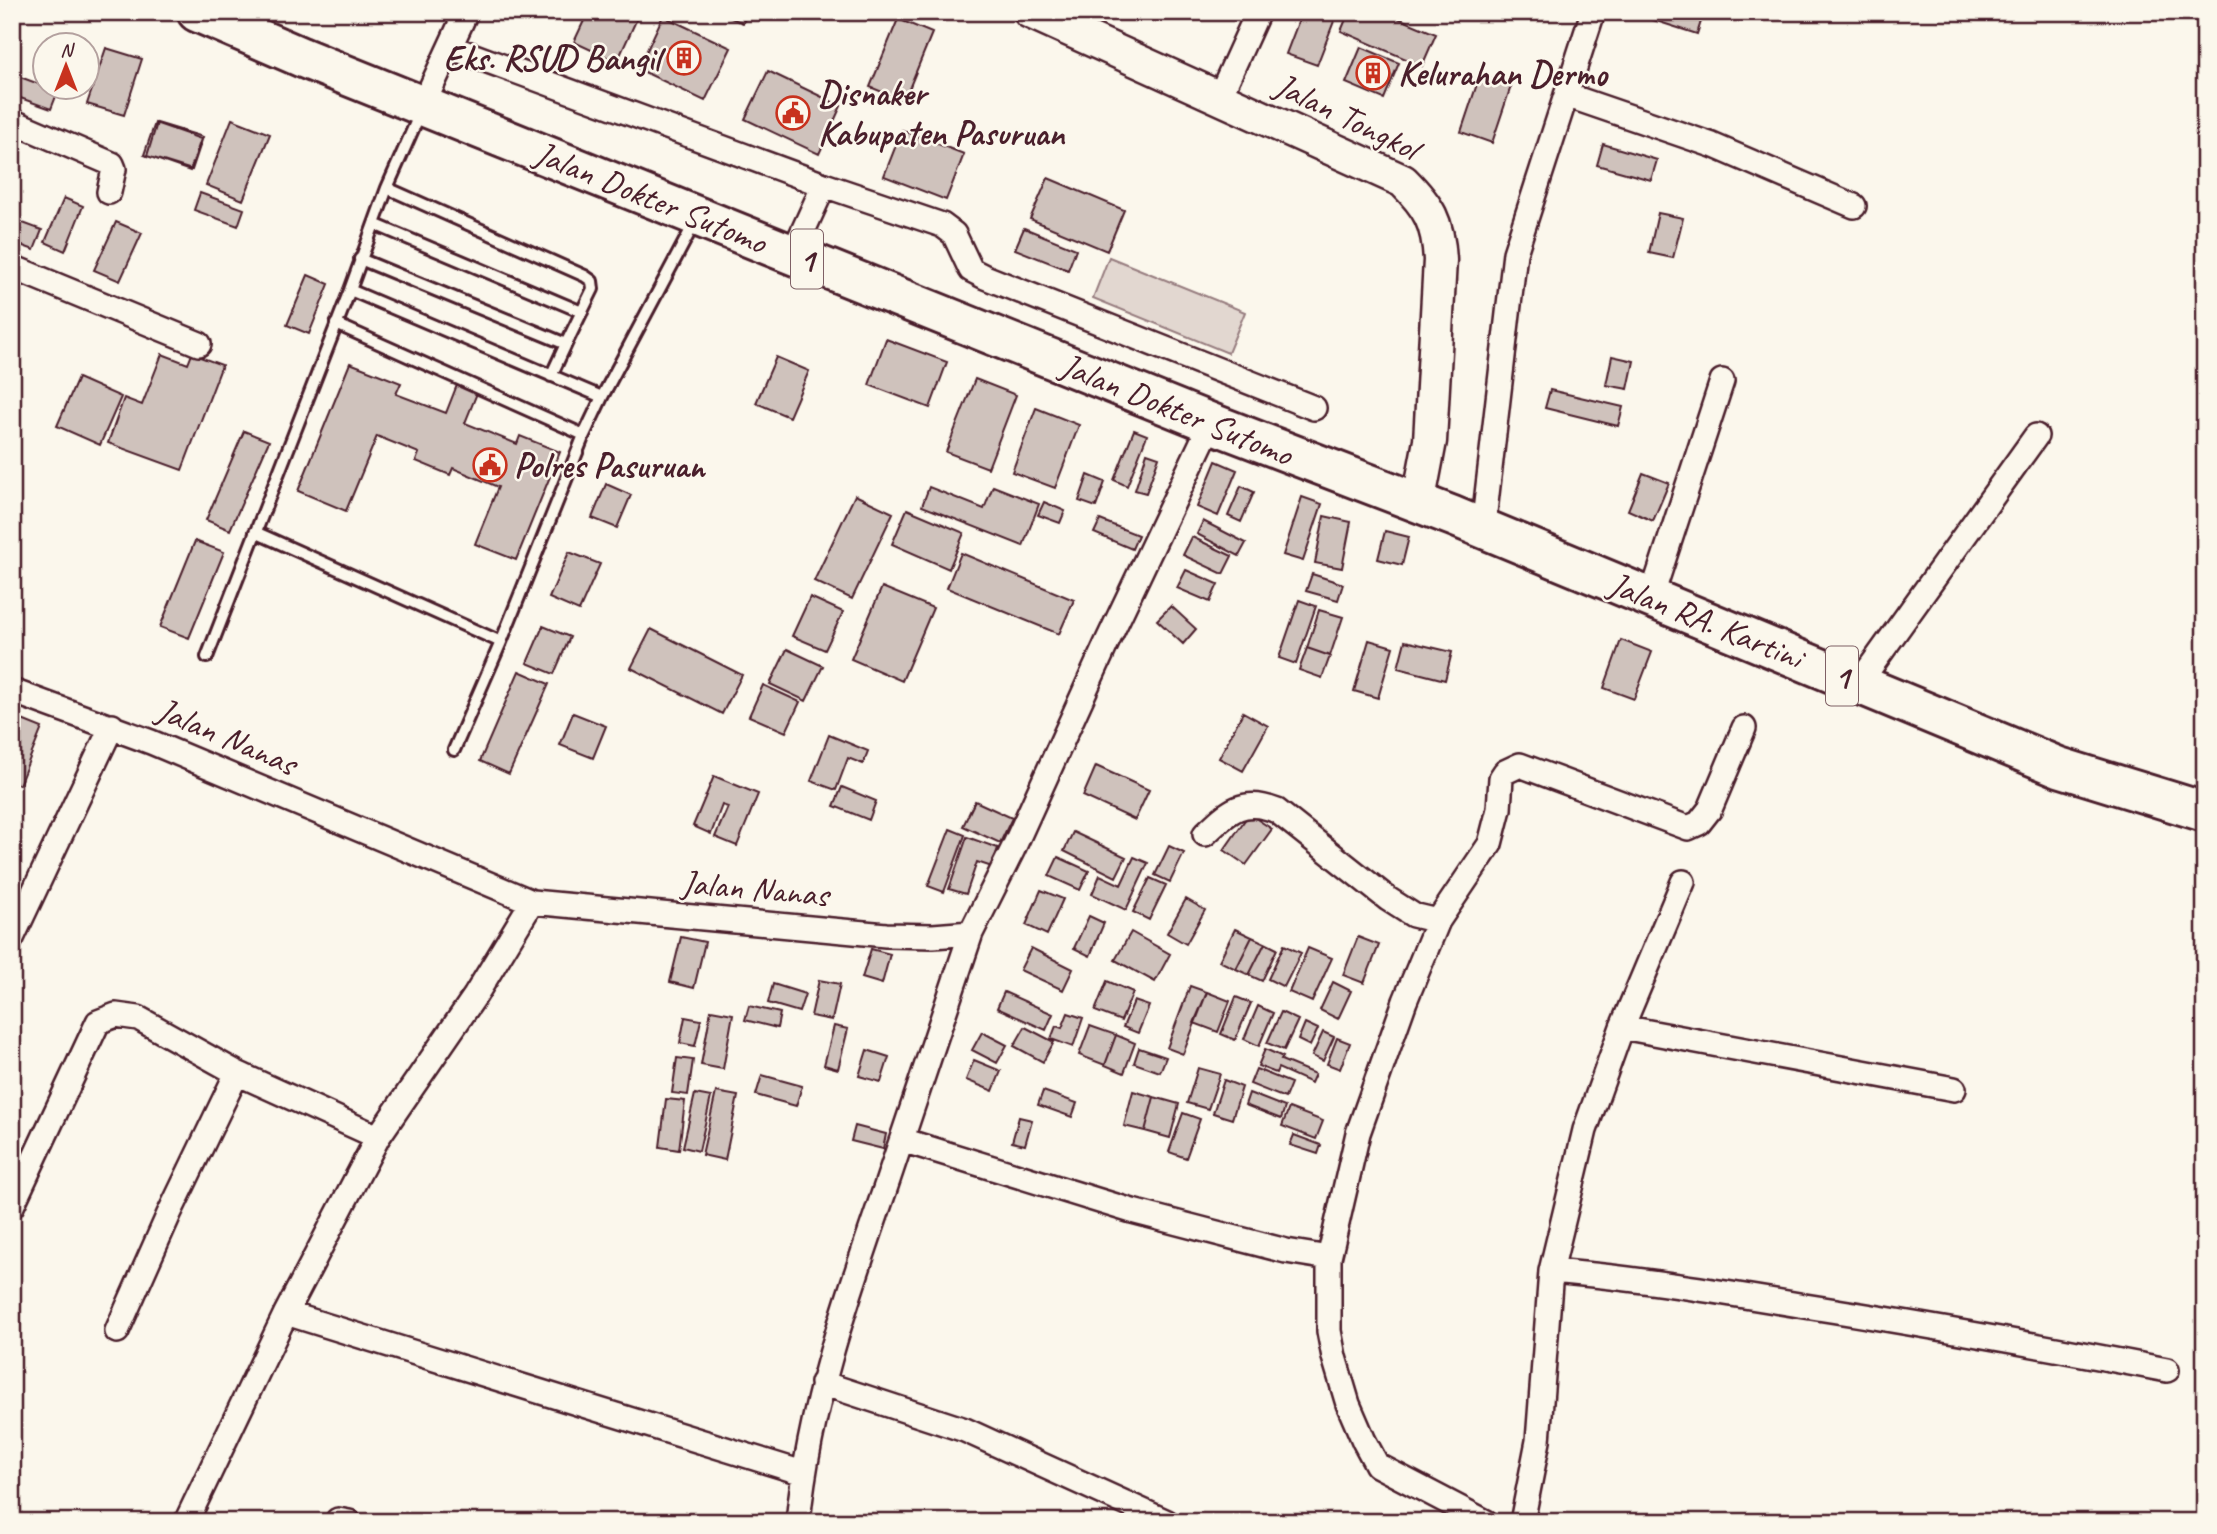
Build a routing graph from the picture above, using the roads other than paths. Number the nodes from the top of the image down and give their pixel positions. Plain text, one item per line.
1 (197, 12) edge
2 (466, 12) edge
3 (1030, 12) edge
4 (1258, 12) edge
5 (1593, 12) edge
6 (450, 47) junction
7 (1566, 95) junction
8 (1219, 98) junction
9 (423, 105) junction
10 (12, 121) edge
11 (824, 185) junction
12 (387, 188) junction
13 (109, 192) dead end
14 (1854, 206) dead end
15 (698, 216) junction
16 (374, 224) junction
17 (793, 253) junction
18 (360, 259) junction
19 (12, 267) edge
20 (350, 290) junction
21 (583, 312) junction
22 (336, 324) junction
23 (199, 344) dead end
24 (566, 344) junction
25 (551, 376) junction
26 (1722, 381) dead end
27 (602, 397) junction
28 (1314, 408) dead end
29 (1211, 423) junction
30 (584, 435) junction
31 (2036, 436) dead end
32 (1454, 518) junction
33 (255, 531) junction
34 (1651, 598) junction
35 (501, 642) junction
36 (207, 657) dead end
37 (1859, 683) junction
38 (12, 691) edge
39 (112, 726) junction
40 (1744, 728) dead end
41 (454, 750) dead end
42 (2205, 812) edge
43 (1205, 834) dead end
44 (1683, 882) dead end
45 (532, 902) junction
46 (1438, 921) junction
47 (971, 933) junction
48 (12, 938) edge
49 (1622, 1027) junction
50 (237, 1073) junction
51 (1954, 1089) dead end
52 (377, 1136) junction
53 (902, 1140) junction
54 (12, 1206) edge
55 (1322, 1257) junction
56 (1552, 1271) junction
57 (286, 1314) junction
58 (117, 1331) dead end
59 (2167, 1370) dead end
60 (822, 1383) junction
61 (803, 1473) junction
62 (186, 1522) edge
63 (798, 1522) edge
64 (1167, 1522) edge
65 (1486, 1522) edge
66 (1522, 1522) edge

1 - 9 highway, Jalan Dokter Sutomo / 1
2 - 6 street
3 - 8 street, Jalan Tongkol
4 - 8 street
5 - 7 street
6 - 9 street
6 - 11 street
7 - 14 street
7 - 32 street
8 - 32 street, Jalan Tongkol
9 - 12 lane
9 - 15 highway, Jalan Dokter Sutomo / 1
10 - 13 street
11 - 17 street
11 - 28 street
12 - 16 lane
12 - 21 lane
15 - 17 highway, Jalan Dokter Sutomo / 1
15 - 27 lane
16 - 18 lane
16 - 21 lane
17 - 29 highway, Jalan Dokter Sutomo / 1
18 - 20 lane
18 - 24 lane
19 - 23 street
20 - 22 lane
20 - 25 lane
21 - 24 lane
22 - 30 lane
22 - 33 lane
24 - 25 lane
25 - 27 lane
26 - 34 street
27 - 30 lane
29 - 32 highway, Jalan Dokter Sutomo / 1
29 - 47 street
30 - 35 lane
31 - 37 street
32 - 34 highway, Jalan RA. Kartini / 1
33 - 35 lane
33 - 36 lane
34 - 37 highway, Jalan RA. Kartini / 1
35 - 41 lane
37 - 42 highway, Jalan RA. Kartini / 1
38 - 39 street, Jalan Nanas
39 - 45 street, Jalan Nanas
39 - 48 street
40 - 46 street
43 - 46 street
44 - 49 street
45 - 47 street, Jalan Nanas
45 - 52 street
46 - 55 street
47 - 53 street
49 - 51 street
49 - 56 street
50 - 52 street
50 - 54 street
50 - 58 street
52 - 57 street
53 - 55 street
53 - 60 street
55 - 65 street
56 - 59 street
56 - 66 street
57 - 61 street
57 - 62 street
60 - 61 street
60 - 64 street
61 - 63 street

